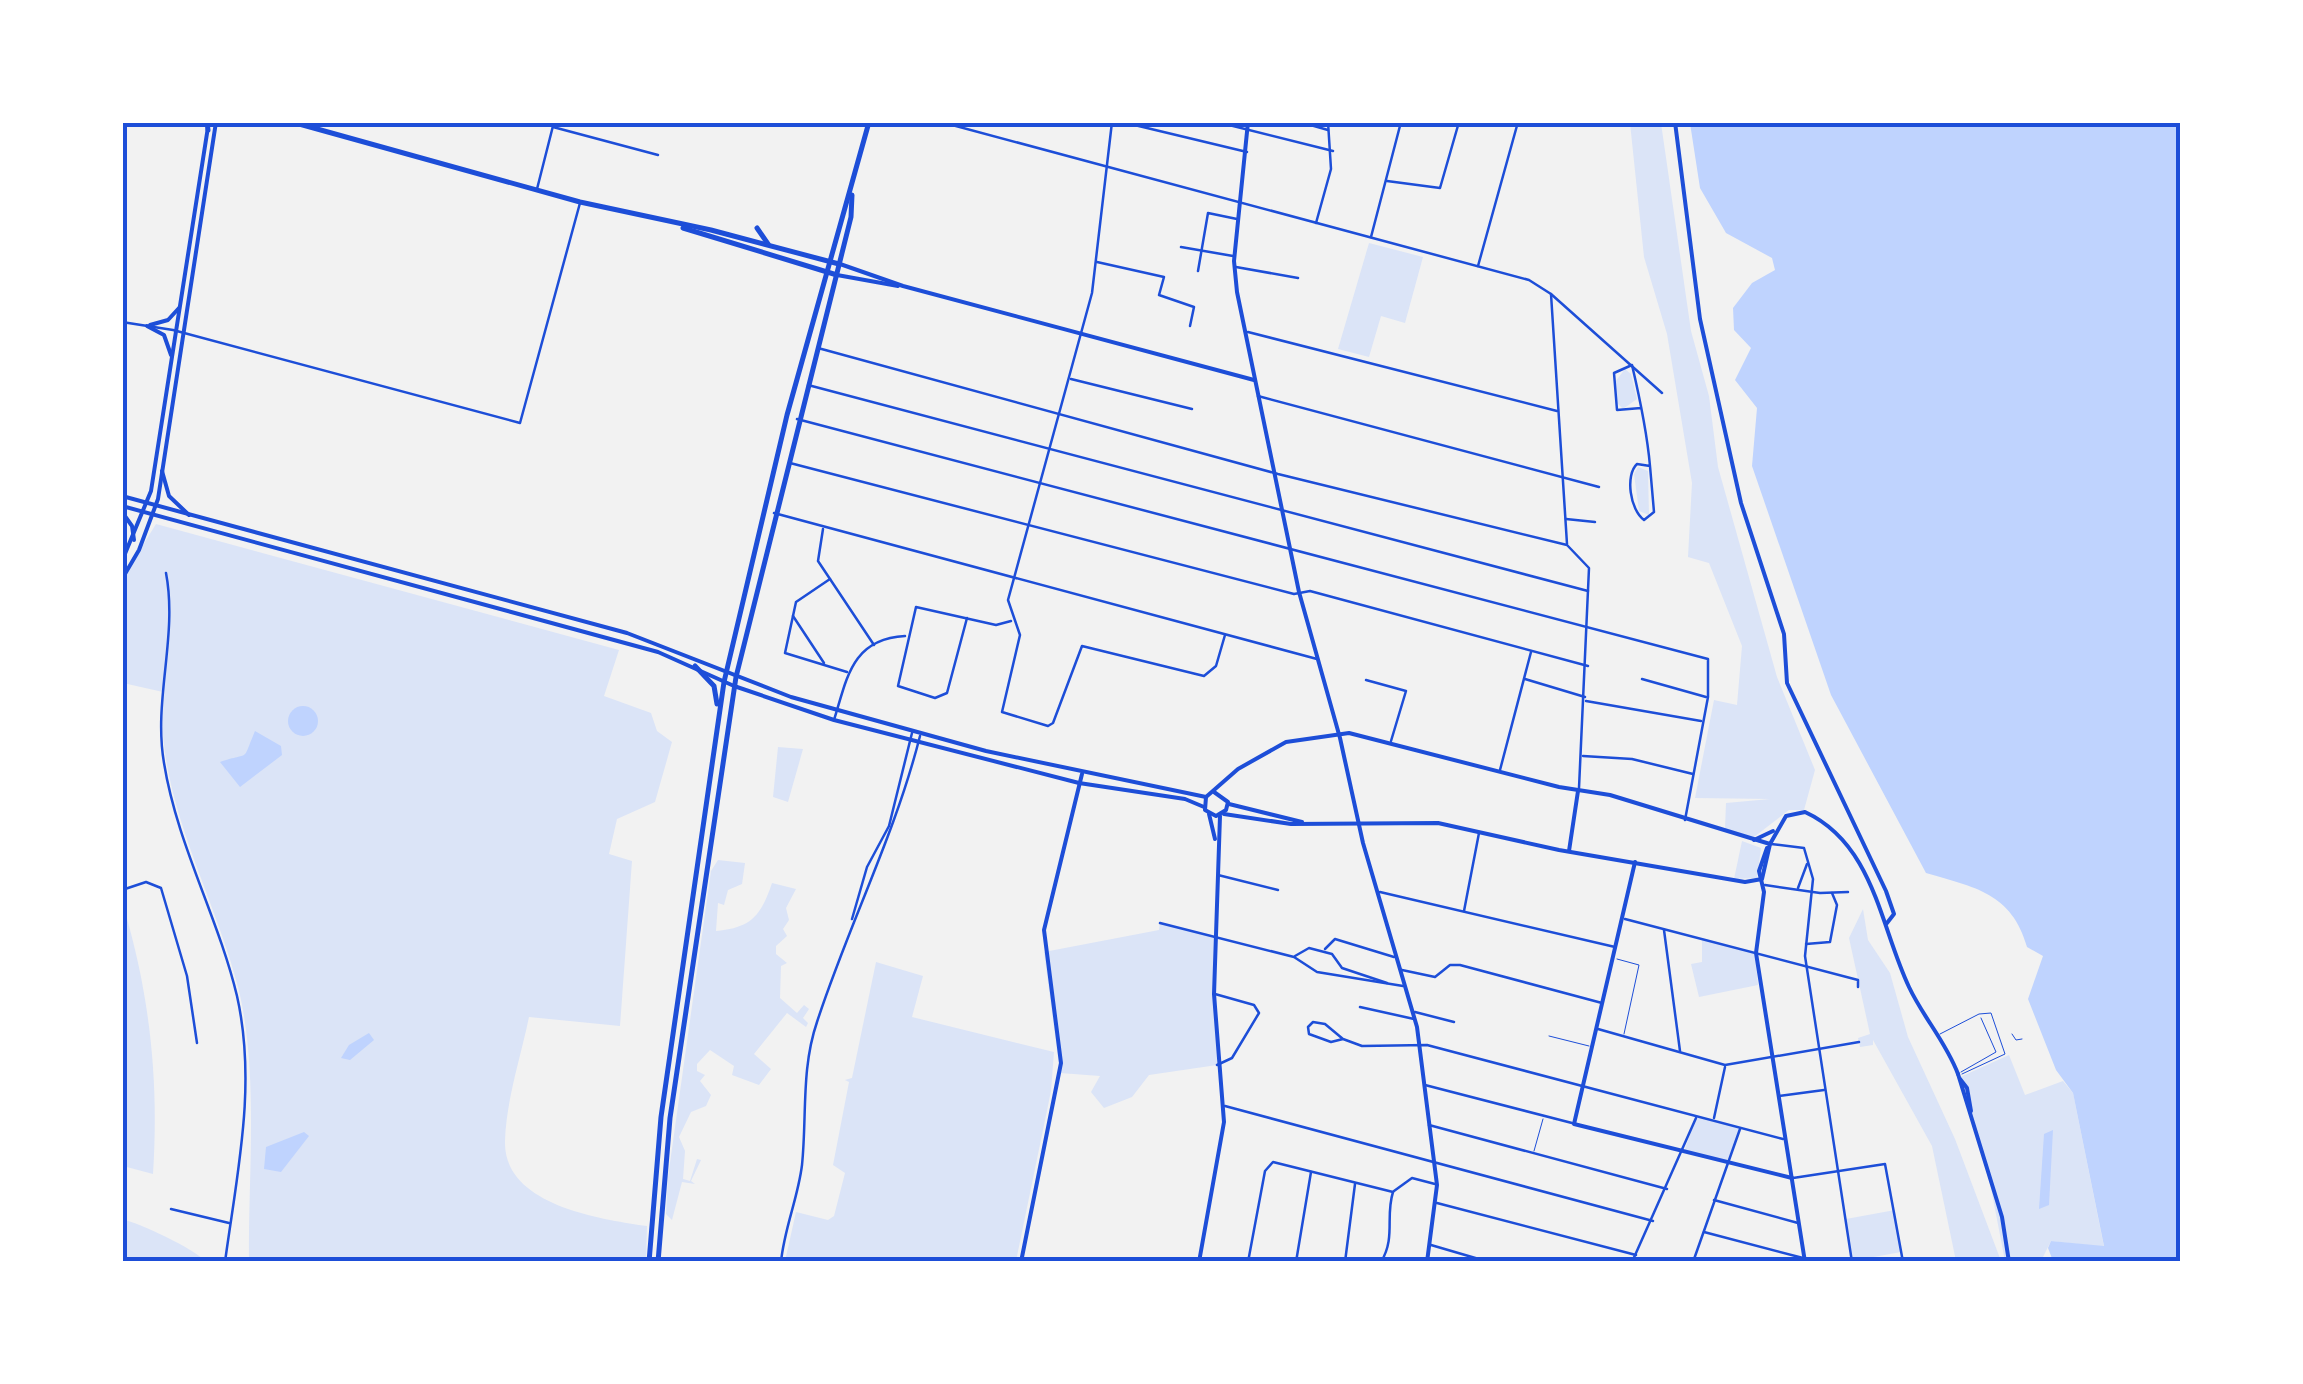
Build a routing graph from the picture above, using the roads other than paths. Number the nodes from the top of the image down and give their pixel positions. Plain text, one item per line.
1 (216, 122) edge
2 (292, 122) edge
3 (868, 122) edge
4 (940, 122) edge
5 (1112, 122) edge
6 (1122, 122) edge
7 (1216, 122) edge
8 (1248, 122) edge
9 (1300, 122) edge
10 (1328, 122) edge
11 (1401, 122) edge
12 (1460, 122) edge
13 (1518, 122) edge
14 (1675, 122) edge
15 (208, 125) edge
16 (554, 125) edge
17 (1330, 130) junction
18 (1248, 131) junction
19 (1332, 151) junction
20 (1247, 152) junction
21 (658, 154) dead end
22 (1107, 168) junction
23 (1388, 180) junction
24 (537, 190) junction
25 (852, 192) junction
26 (580, 202) junction
27 (1240, 204) junction
28 (1238, 219) junction
29 (1316, 224) junction
30 (681, 226) junction
31 (756, 228) dead end
32 (1370, 238) junction
33 (770, 246) junction
34 (1181, 247) dead end
35 (1202, 250) junction
36 (1234, 256) junction
37 (829, 262) junction
38 (1095, 262) junction
39 (839, 264) junction
40 (1478, 266) junction
41 (1234, 268) junction
42 (1198, 271) dead end
43 (826, 272) junction
44 (837, 274) junction
45 (1298, 278) dead end
46 (903, 286) junction
47 (1551, 294) junction
48 (181, 304) junction
49 (122, 322) edge
50 (148, 326) junction
51 (1190, 326) dead end
52 (176, 331) junction
53 (1245, 331) junction
54 (186, 334) junction
55 (1082, 334) junction
56 (816, 348) junction
57 (171, 364) junction
58 (1632, 365) junction
59 (1070, 378) junction
60 (1254, 380) junction
61 (807, 384) junction
62 (1662, 393) dead end
63 (1257, 396) junction
64 (1642, 408) junction
65 (1192, 410) dead end
66 (1556, 411) junction
67 (1060, 414) junction
68 (797, 420) junction
69 (1051, 448) junction
70 (788, 463) junction
71 (1650, 466) junction
72 (1270, 469) junction
73 (162, 471) junction
74 (1562, 477) junction
75 (1042, 484) junction
76 (1598, 487) dead end
77 (122, 496) edge
78 (148, 504) junction
79 (156, 507) junction
80 (1278, 507) junction
81 (122, 509) edge
82 (145, 512) junction
83 (774, 513) junction
84 (154, 515) junction
85 (193, 518) junction
86 (1564, 519) junction
87 (1595, 522) dead end
88 (1029, 527) junction
89 (823, 530) junction
90 (134, 540) junction
91 (1567, 546) junction
92 (1288, 547) junction
93 (122, 561) edge
94 (166, 573) dead end
95 (830, 578) junction
96 (122, 580) edge
97 (1014, 580) junction
98 (1588, 591) junction
99 (1298, 592) junction
100 (792, 615) junction
101 (967, 618) junction
102 (1012, 620) junction
103 (1588, 626) junction
104 (907, 636) junction
105 (1225, 636) junction
106 (874, 644) junction
107 (1532, 650) junction
108 (1317, 659) junction
109 (825, 665) junction
110 (695, 666) junction
111 (1588, 666) junction
112 (726, 672) junction
113 (847, 672) junction
114 (736, 676) junction
115 (1524, 678) junction
116 (1642, 679) dead end
117 (1366, 680) dead end
118 (724, 682) junction
119 (734, 686) junction
120 (1708, 698) junction
121 (1585, 699) junction
122 (837, 710) junction
123 (834, 720) junction
124 (1704, 722) junction
125 (716, 728) junction
126 (913, 730) junction
127 (921, 733) junction
128 (1339, 733) junction
129 (911, 741) junction
130 (919, 742) junction
131 (1391, 743) junction
132 (1581, 756) junction
133 (1500, 771) junction
134 (1082, 774) junction
135 (1694, 774) junction
136 (1079, 784) junction
137 (1578, 791) junction
138 (1214, 792) junction
139 (1206, 797) junction
140 (1228, 802) junction
141 (1204, 807) junction
142 (1209, 814) junction
143 (1222, 815) junction
144 (1684, 820) junction
145 (1306, 823) junction
146 (1359, 824) junction
147 (1777, 829) junction
148 (1480, 833) junction
149 (1751, 840) junction
150 (1216, 844) junction
151 (1770, 844) junction
152 (1569, 852) junction
153 (1635, 862) junction
154 (1808, 862) junction
155 (1217, 875) junction
156 (1763, 882) junction
157 (1798, 888) junction
158 (122, 890) edge
159 (1278, 890) dead end
160 (1378, 892) junction
161 (1812, 892) junction
162 (1831, 892) junction
163 (1848, 892) dead end
164 (1464, 913) junction
165 (1624, 918) junction
166 (853, 920) junction
167 (1160, 923) dead end
168 (1886, 923) junction
169 (1664, 929) junction
170 (1216, 936) junction
171 (1804, 943) junction
172 (1617, 948) junction
173 (1324, 950) junction
174 (1756, 953) junction
175 (1397, 957) junction
176 (1294, 958) junction
177 (1614, 958) junction
178 (1807, 966) junction
179 (1400, 969) junction
180 (1341, 971) junction
181 (1405, 986) junction
182 (1858, 987) dead end
183 (1214, 994) junction
184 (1603, 1003) junction
185 (1360, 1007) dead end
186 (1979, 1014) junction
187 (1414, 1015) junction
188 (1454, 1022) dead end
189 (1596, 1029) junction
190 (1938, 1034) junction
191 (2012, 1034) dead end
192 (1549, 1036) dead end
193 (1624, 1037) junction
194 (1343, 1039) junction
195 (2022, 1040) dead end
196 (1860, 1042) dead end
197 (197, 1043) dead end
198 (1420, 1046) junction
199 (1592, 1047) junction
200 (1817, 1048) junction
201 (1680, 1052) junction
202 (1772, 1057) junction
203 (1217, 1065) junction
204 (1725, 1066) junction
205 (1959, 1076) junction
206 (1424, 1085) junction
207 (1582, 1087) junction
208 (1824, 1090) junction
209 (1777, 1096) junction
210 (1224, 1106) junction
211 (1544, 1116) junction
212 (1696, 1116) junction
213 (1713, 1121) junction
214 (1428, 1124) junction
215 (1574, 1124) junction
216 (1740, 1128) junction
217 (1785, 1140) junction
218 (1684, 1152) junction
219 (1534, 1154) junction
220 (1434, 1160) junction
221 (1726, 1164) junction
222 (1312, 1170) junction
223 (1838, 1170) junction
224 (1792, 1178) junction
225 (1356, 1182) junction
226 (1437, 1185) junction
227 (1668, 1188) junction
228 (1393, 1192) junction
229 (1712, 1200) junction
230 (1435, 1202) junction
231 (171, 1209) dead end
232 (1653, 1220) junction
233 (230, 1223) junction
234 (1798, 1223) junction
235 (1702, 1232) junction
236 (1429, 1245) junction
237 (1636, 1254) junction
238 (1804, 1260) edge
239 (1296, 1261) edge
240 (1693, 1261) edge
241 (225, 1262) edge
242 (649, 1262) edge
243 (658, 1262) edge
244 (780, 1262) edge
245 (1021, 1262) edge
246 (1199, 1262) edge
247 (1248, 1262) edge
248 (1275, 1262) edge
249 (1345, 1262) edge
250 (1381, 1262) edge
251 (1427, 1262) edge
252 (1489, 1262) edge
253 (1632, 1262) edge
254 (1852, 1262) edge
255 (1903, 1262) edge
256 (2009, 1262) edge

1 - 54 street
2 - 24 main road
3 - 25 main road
4 - 22 street
5 - 22 street
6 - 20 street
7 - 18 street
8 - 18 street
9 - 17 street
10 - 17 street
11 - 23 street
12 - 23 street
13 - 40 street
14 - 168 street
15 - 48 street
16 - 21 street
16 - 24 street
17 - 19 street
18 - 19 street
18 - 20 street
19 - 29 street
20 - 27 street
22 - 27 street
22 - 38 street
23 - 32 street
24 - 26 main road
25 - 37 main road
25 - 39 main road
26 - 30 main road
26 - 54 street
27 - 28 street
27 - 29 street
28 - 35 street
28 - 36 street
29 - 32 street
30 - 33 main road
30 - 43 main road
31 - 33 main road
32 - 40 street
33 - 37 main road
34 - 35 street
35 - 36 street
35 - 42 street
36 - 41 street
37 - 39 main road
37 - 43 main road
38 - 51 street
38 - 55 street
39 - 44 main road
39 - 46 street
40 - 47 street
41 - 45 street
41 - 53 street
43 - 44 main road
43 - 112 main road
44 - 46 street
44 - 56 main road
46 - 55 street
47 - 58 street
47 - 66 street
48 - 50 street
48 - 52 street
49 - 50 street
50 - 52 street
50 - 57 street
52 - 54 street
52 - 57 street
53 - 60 street
53 - 66 street
54 - 73 street
55 - 59 street
55 - 60 street
56 - 61 main road
56 - 67 street
57 - 78 street
58 - 62 street
58 - 64 street
58 - 64 street
59 - 65 street
59 - 67 street
60 - 63 street
61 - 68 main road
61 - 69 street
63 - 72 street
63 - 74 street
64 - 71 street
66 - 74 street
67 - 69 street
67 - 72 street
68 - 70 main road
68 - 75 street
69 - 75 street
69 - 80 street
70 - 83 main road
70 - 88 street
71 - 71 street
72 - 80 street
72 - 91 street
73 - 79 street
73 - 85 street
74 - 76 street
74 - 86 street
75 - 88 street
75 - 92 street
77 - 78 street
78 - 79 street
78 - 82 street
79 - 84 street
79 - 85 street
80 - 92 street
80 - 98 street
81 - 82 street
81 - 90 street
82 - 84 street
82 - 90 street
83 - 89 street
83 - 114 main road
84 - 96 street
84 - 110 street
85 - 112 street
86 - 87 street
86 - 91 street
88 - 97 street
88 - 99 street
89 - 95 street
89 - 97 street
90 - 93 street
91 - 98 street
92 - 99 street
92 - 103 street
94 - 233 street
95 - 100 street
95 - 106 street
97 - 102 street
97 - 105 street
98 - 103 street
99 - 107 street
99 - 108 street
100 - 109 street
100 - 109 street
101 - 102 street
101 - 104 street
101 - 104 street
102 - 105 street
103 - 111 street
103 - 120 street
104 - 106 street
105 - 108 street
106 - 113 street
107 - 111 street
107 - 115 street
108 - 128 street
109 - 113 street
110 - 118 street
110 - 125 main road
111 - 121 street
112 - 114 street
112 - 118 main road
113 - 122 street
114 - 119 main road
114 - 122 street
115 - 121 street
115 - 133 street
116 - 120 street
117 - 131 street
118 - 119 street
118 - 125 main road
119 - 123 street
119 - 243 main road
120 - 124 street
121 - 124 street
121 - 132 street
122 - 123 street
122 - 126 street
123 - 129 street
124 - 135 street
125 - 242 main road
126 - 127 street
126 - 129 street
127 - 130 street
127 - 134 street
128 - 131 street
128 - 138 street
128 - 146 street
129 - 130 street
129 - 166 street
130 - 136 street
130 - 166 street
131 - 133 street
132 - 135 street
132 - 137 street
133 - 137 street
134 - 136 street
134 - 139 street
135 - 144 street
136 - 141 street
136 - 245 street
137 - 144 street
137 - 152 street
138 - 139 street
138 - 140 street
139 - 141 street
140 - 143 street
140 - 145 street
141 - 142 street
142 - 143 street
142 - 150 street
143 - 145 street
143 - 150 street
144 - 149 street
145 - 146 street
146 - 148 street
146 - 160 street
147 - 149 street
147 - 151 street
147 - 168 street
148 - 152 street
148 - 164 street
149 - 151 street
150 - 155 street
151 - 154 street
151 - 156 street
152 - 153 street
153 - 156 street
153 - 165 street
154 - 157 street
154 - 161 street
155 - 159 street
155 - 170 street
156 - 157 street
156 - 174 street
157 - 161 street
158 - 197 street
160 - 164 street
160 - 175 street
161 - 162 street
161 - 171 street
162 - 163 street
162 - 171 street
164 - 172 street
165 - 169 street
165 - 172 street
166 - 244 street
167 - 170 street
168 - 190 street
169 - 174 street
169 - 201 street
170 - 176 street
170 - 183 street
171 - 178 street
172 - 177 street
173 - 175 street
173 - 176 street
173 - 180 street
174 - 178 street
174 - 202 street
175 - 179 street
176 - 180 street
177 - 184 street
177 - 193 lane
178 - 182 street
178 - 200 street
179 - 181 street
179 - 184 street
180 - 181 street
181 - 187 street
183 - 203 street
183 - 203 street
184 - 189 street
185 - 187 street
186 - 190 lane
186 - 205 lane
186 - 205 lane
187 - 188 street
187 - 198 street
189 - 193 street
189 - 199 street
190 - 205 street
191 - 195 lane
192 - 199 lane
193 - 201 street
194 - 194 street
194 - 198 street
196 - 200 street
198 - 206 street
198 - 207 street
199 - 207 street
200 - 202 street
200 - 208 street
201 - 204 street
202 - 204 street
202 - 209 street
203 - 210 street
204 - 213 street
205 - 256 street
206 - 211 street
206 - 214 street
207 - 212 street
207 - 215 street
208 - 209 street
208 - 223 street
209 - 217 street
210 - 220 street
210 - 246 street
211 - 215 street
211 - 219 lane
212 - 213 street
212 - 218 street
213 - 216 street
214 - 219 street
214 - 220 street
215 - 218 street
216 - 217 street
216 - 221 street
217 - 224 street
218 - 221 street
218 - 227 street
219 - 227 street
220 - 226 street
220 - 232 street
221 - 224 street
221 - 229 street
222 - 225 street
222 - 239 street
222 - 247 street
223 - 224 street
223 - 254 street
223 - 255 street
224 - 234 street
225 - 228 street
225 - 249 street
226 - 228 street
226 - 230 street
227 - 232 street
228 - 250 street
229 - 234 street
229 - 235 street
230 - 236 street
230 - 237 street
231 - 233 street
232 - 237 street
233 - 241 street
234 - 238 street
235 - 238 street
235 - 240 street
236 - 251 street
236 - 252 street
237 - 253 street
239 - 248 street

